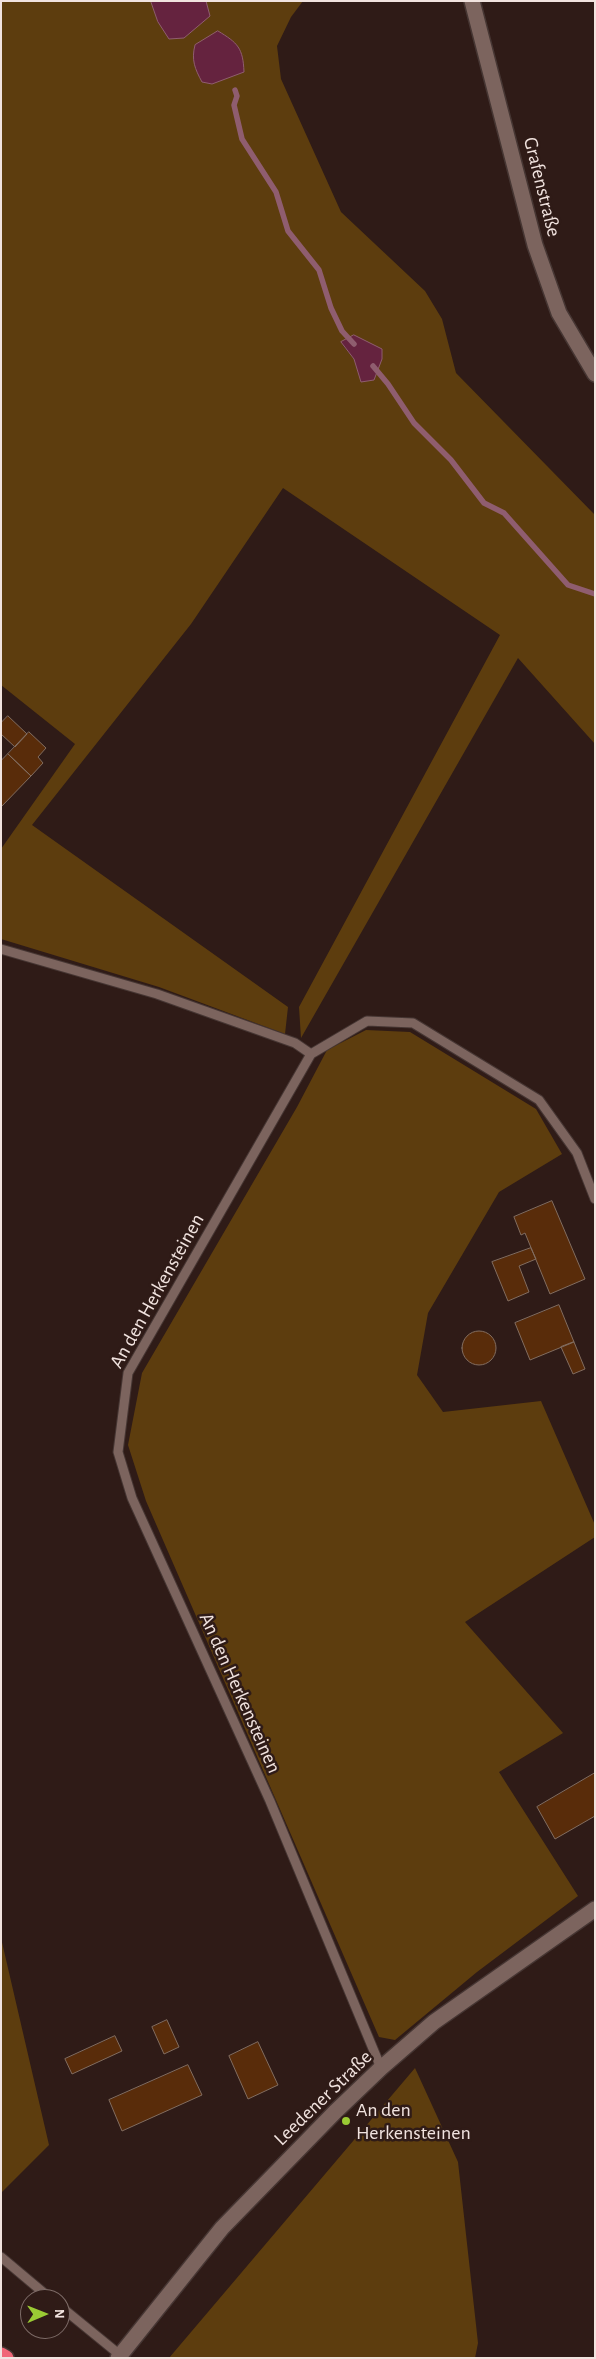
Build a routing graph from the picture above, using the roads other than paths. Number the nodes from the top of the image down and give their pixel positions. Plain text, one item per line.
1 (472, 1) edge
2 (595, 374) edge
3 (1, 949) edge
4 (311, 1054) junction
5 (595, 1199) edge
6 (595, 1909) edge
7 (381, 2068) junction
8 (1, 2257) edge
9 (39, 2289) edge
10 (70, 2314) edge
11 (1, 2355) edge
12 (119, 2356) edge
13 (6, 2358) edge

1 - 2 street, Grafenstraße
3 - 4 lane
4 - 5 lane, An den Herkensteinen
4 - 7 lane, An den Herkensteinen
6 - 7 street, Leedener Straße
7 - 12 street, Leedener Straße
8 - 9 lane
10 - 12 lane
11 - 13 highway

